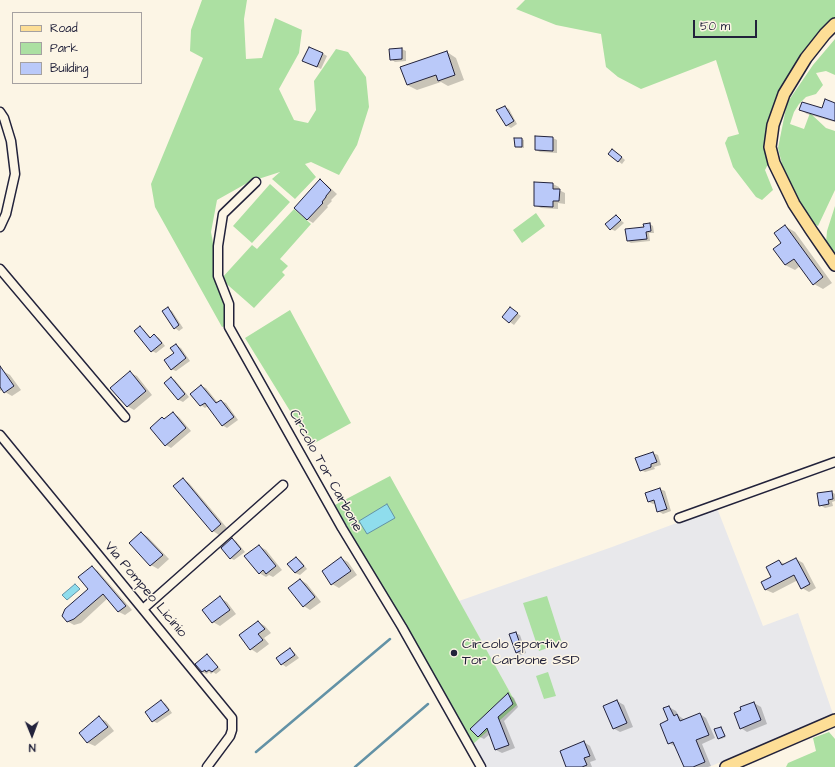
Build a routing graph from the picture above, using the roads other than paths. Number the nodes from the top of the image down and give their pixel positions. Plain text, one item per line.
1 (835, 24) edge
2 (0, 112) edge
3 (256, 182) dead end
4 (0, 227) edge
5 (835, 265) edge
6 (0, 269) edge
7 (125, 417) dead end
8 (0, 435) edge
9 (835, 462) edge
10 (283, 485) dead end
11 (679, 518) dead end
12 (143, 609) junction
13 (835, 721) edge
14 (207, 767) edge
15 (481, 767) edge
16 (726, 767) edge

1 - 5 main road
2 - 4 street
3 - 15 street, Circolo Tor Carbone
6 - 7 street
8 - 12 street, Via Pompeo Licinio
9 - 11 street
10 - 12 street
12 - 14 street, Via Pompeo Licinio
13 - 16 main road

